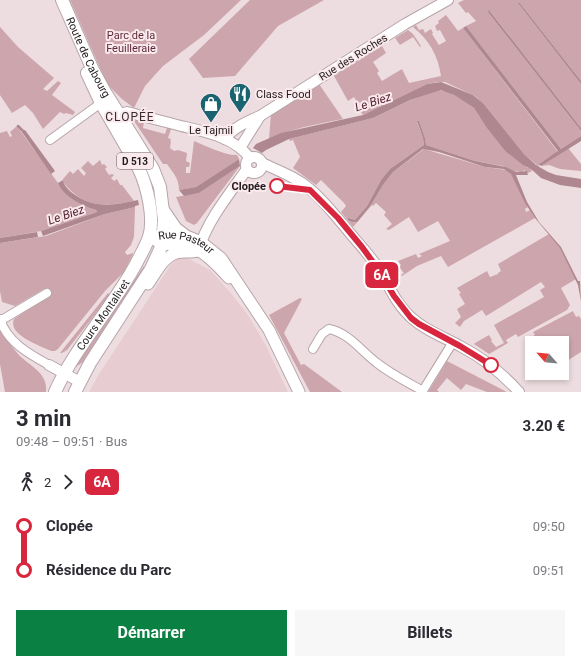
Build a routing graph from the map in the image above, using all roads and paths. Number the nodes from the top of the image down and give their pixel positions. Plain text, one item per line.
1 (54, 0) edge
2 (62, 0) edge
3 (448, 0) edge
4 (101, 103) junction
5 (119, 115) junction
6 (260, 116) junction
7 (225, 139) junction
8 (50, 140) dead end
9 (240, 148) junction
10 (250, 158) junction
11 (262, 163) junction
12 (247, 169) junction
13 (163, 209) junction
14 (149, 237) junction
15 (189, 237) junction
16 (163, 239) junction
17 (200, 246) junction
18 (47, 293) dead end
19 (0, 320) edge
20 (112, 330) junction
21 (453, 342) junction
22 (313, 349) dead end
23 (49, 365) joint
24 (65, 373) junction
25 (77, 387) edge
26 (55, 392) edge
27 (299, 392) edge
28 (422, 392) edge
29 (519, 392) edge

1 - 4 main road, Route de Cabourg / D 513
2 - 5 main road, Route de Cabourg / D 513
3 - 6 street, Rue des Roches
4 - 8 street
4 - 14 main road, Route de Cabourg / D 513
5 - 7 street
5 - 13 main road, Route de Cabourg / D 513
6 - 7 street, Rue des Roches
6 - 9 street, Rue des Roches
7 - 9 street
9 - 10 street
10 - 11 street
10 - 12 street
11 - 12 street
11 - 21 street
12 - 17 street
13 - 15 main road
13 - 16 main road, Route de Cabourg / D 513
14 - 16 main road, Rue Pasteur
14 - 24 main road, Cours Montalivet / D 513
15 - 16 main road, Rue Pasteur
15 - 17 main road, Rue Pasteur
16 - 17 main road, Rue Pasteur
16 - 20 main road, Cours Montalivet / D 513
17 - 20 main road
17 - 27 main road, Rue Pasteur
18 - 19 street
19 - 23 street
20 - 25 main road, Cours Montalivet / D 513
21 - 28 street
21 - 29 street
22 - 28 street
23 - 24 street
24 - 25 street
24 - 26 main road, Cours Montalivet / D 513

